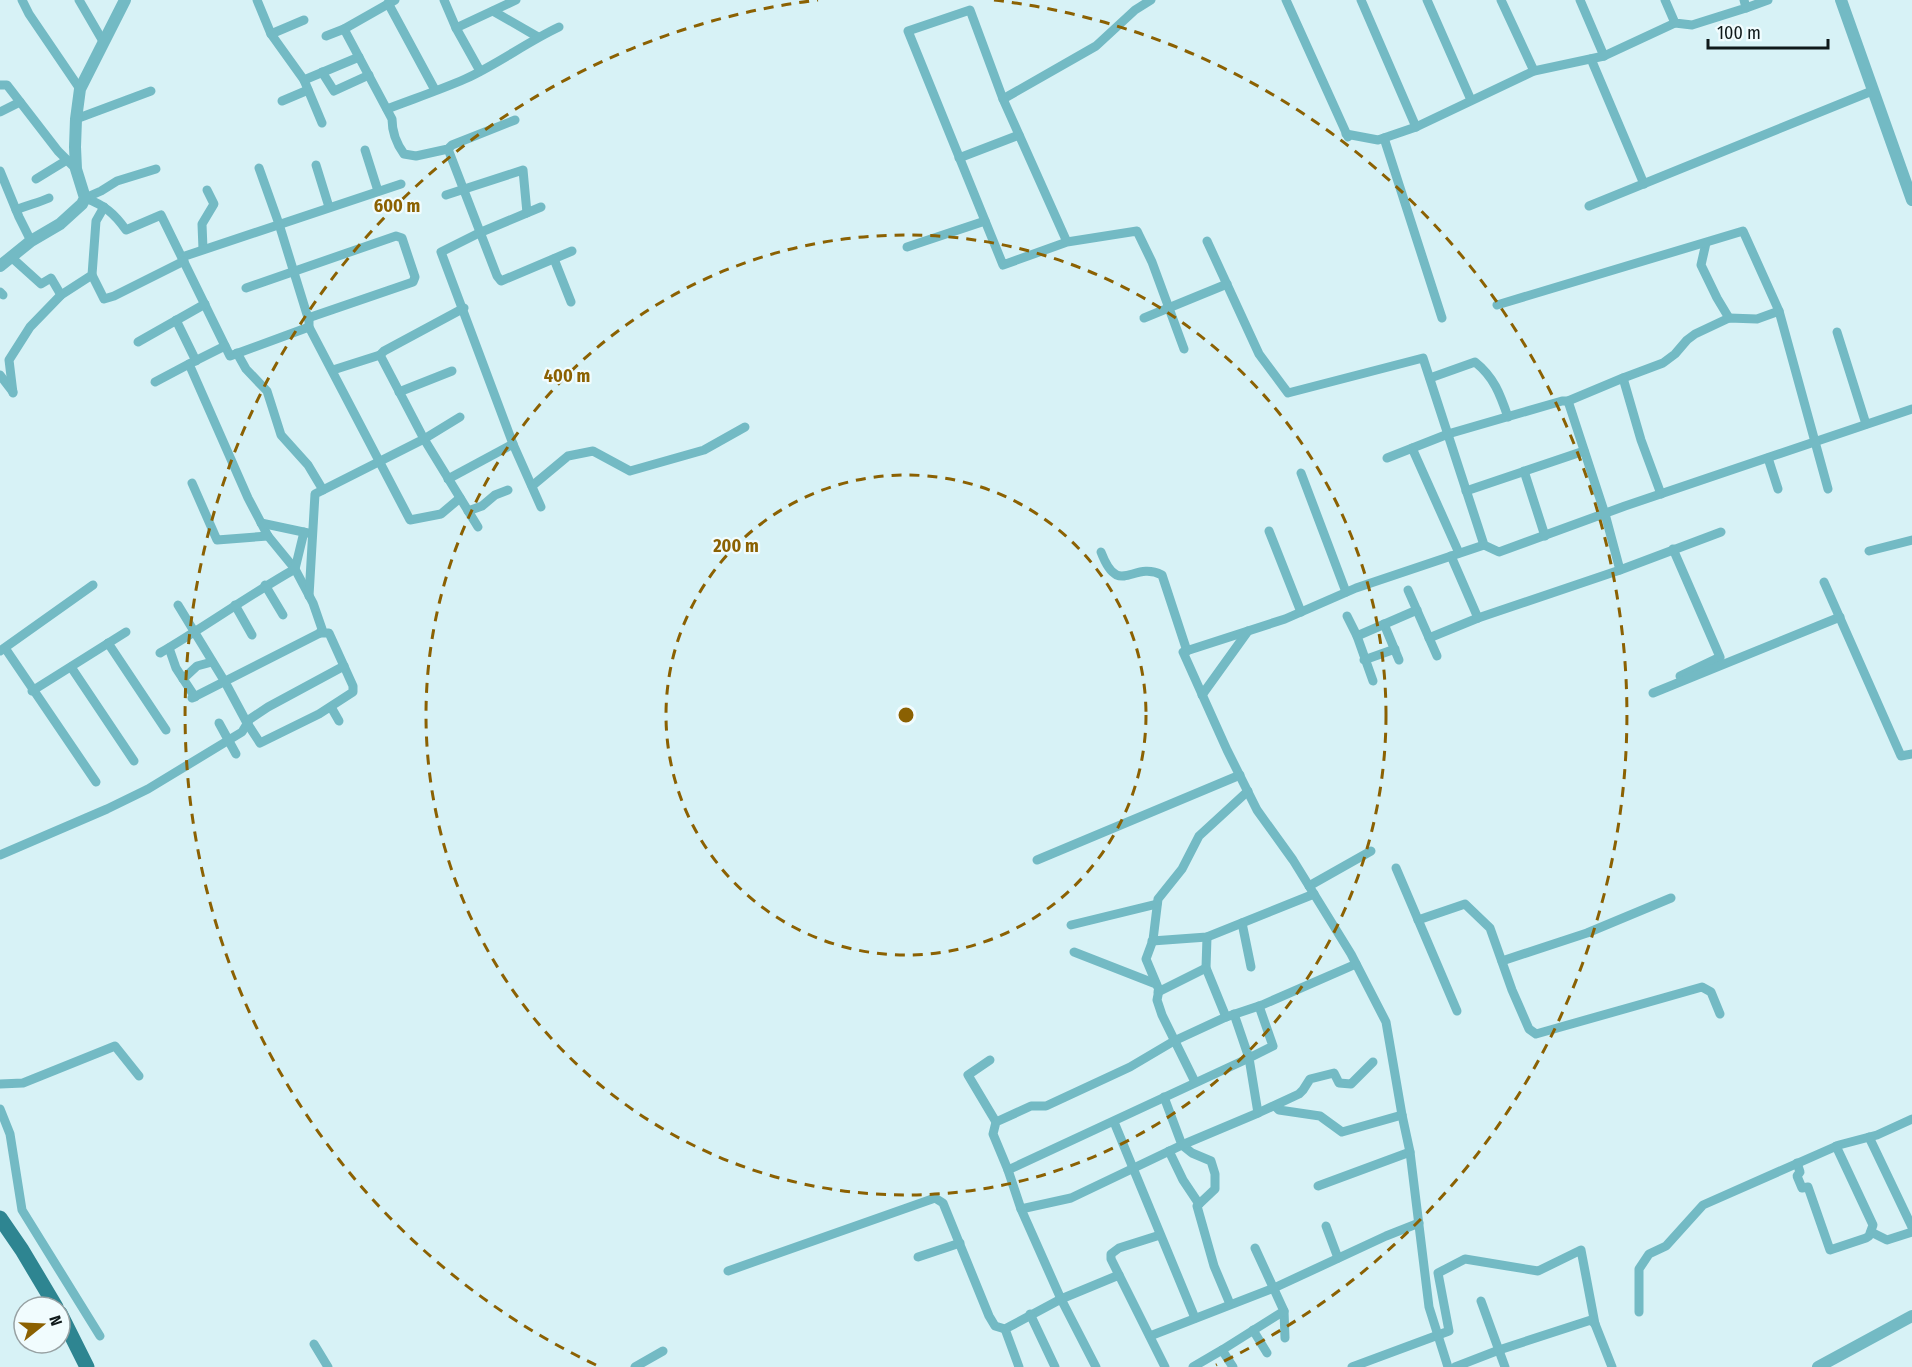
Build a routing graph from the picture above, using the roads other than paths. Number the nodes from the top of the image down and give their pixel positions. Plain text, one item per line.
1 (22, 0) edge
2 (79, 0) edge
3 (124, 0) edge
4 (257, 0) edge
5 (444, 0) edge
6 (516, 0) edge
7 (1151, 0) edge
8 (1286, 0) edge
9 (1361, 0) edge
10 (1427, 0) edge
11 (1580, 0) edge
12 (1665, 0) edge
13 (1768, 0) edge
14 (1841, 0) edge
15 (1504, 1) edge
16 (391, 2) edge
17 (1745, 4) edge
18 (493, 11) junction
19 (304, 20) dead end
20 (1676, 23) junction
21 (559, 27) dead end
22 (456, 28) junction
23 (344, 29) junction
24 (271, 34) junction
25 (326, 36) dead end
26 (538, 37) junction
27 (104, 43) junction
28 (1604, 56) junction
29 (359, 57) junction
30 (1591, 59) junction
31 (480, 71) junction
32 (1534, 71) junction
33 (322, 72) junction
34 (369, 75) junction
35 (304, 80) junction
36 (0, 85) edge
37 (80, 89) junction
38 (308, 90) junction
39 (435, 90) junction
40 (151, 91) dead end
41 (1872, 91) junction
42 (1004, 99) junction
43 (1471, 100) junction
44 (282, 101) dead end
45 (20, 102) junction
46 (387, 109) junction
47 (0, 112) edge
48 (76, 119) junction
49 (515, 120) dead end
50 (322, 123) dead end
51 (1416, 127) junction
52 (1019, 135) junction
53 (1384, 138) junction
54 (448, 149) junction
55 (365, 150) dead end
56 (959, 158) junction
57 (72, 165) junction
58 (316, 165) dead end
59 (259, 168) dead end
60 (156, 169) dead end
61 (0, 171) edge
62 (36, 179) dead end
63 (401, 184) dead end
64 (1644, 184) junction
65 (462, 189) junction
66 (207, 190) dead end
67 (378, 191) junction
68 (446, 195) dead end
69 (49, 198) dead end
70 (85, 198) junction
71 (1912, 200) edge
72 (1589, 206) dead end
73 (104, 207) junction
74 (329, 207) junction
75 (541, 207) dead end
76 (16, 210) junction
77 (527, 213) junction
78 (985, 221) junction
79 (279, 224) junction
80 (479, 233) junction
81 (31, 241) junction
82 (1207, 241) dead end
83 (1067, 242) junction
84 (1706, 243) junction
85 (907, 247) dead end
86 (202, 249) junction
87 (572, 251) dead end
88 (11, 257) junction
89 (183, 259) junction
90 (554, 259) junction
91 (0, 266) edge
92 (294, 271) junction
93 (92, 275) junction
94 (1227, 284) junction
95 (246, 288) dead end
96 (62, 295) junction
97 (571, 302) dead end
98 (205, 304) junction
99 (1497, 304) dead end
100 (1170, 307) junction
101 (464, 308) junction
102 (1779, 311) junction
103 (1144, 318) dead end
104 (1442, 318) dead end
105 (1730, 318) junction
106 (176, 320) junction
107 (308, 322) junction
108 (1837, 332) dead end
109 (138, 342) dead end
110 (225, 346) junction
111 (1184, 350) dead end
112 (237, 353) junction
113 (380, 355) junction
114 (193, 362) junction
115 (333, 370) junction
116 (452, 371) dead end
117 (0, 375) edge
118 (1430, 378) junction
119 (1623, 378) junction
120 (155, 382) dead end
121 (399, 392) junction
122 (1568, 401) junction
123 (1912, 409) edge
124 (460, 417) dead end
125 (1508, 417) junction
126 (1866, 424) junction
127 (745, 427) dead end
128 (1448, 434) junction
129 (424, 438) junction
130 (1814, 442) junction
131 (513, 444) junction
132 (1412, 448) junction
133 (1584, 451) junction
134 (1387, 458) dead end
135 (1768, 458) junction
136 (380, 462) junction
137 (1524, 471) junction
138 (1300, 473) dead end
139 (448, 479) junction
140 (192, 483) dead end
141 (532, 486) junction
142 (1778, 489) dead end
143 (1828, 489) dead end
144 (322, 490) junction
145 (508, 490) dead end
146 (1466, 491) junction
147 (1661, 494) junction
148 (460, 498) junction
149 (541, 507) dead end
150 (468, 511) junction
151 (1605, 514) junction
152 (261, 523) junction
153 (478, 527) dead end
154 (285, 528) junction
155 (1269, 531) dead end
156 (1721, 532) dead end
157 (308, 533) junction
158 (268, 536) junction
159 (1545, 536) junction
160 (1912, 540) edge
161 (1484, 545) junction
162 (276, 546) junction
163 (1674, 549) junction
164 (1869, 551) dead end
165 (1101, 552) dead end
166 (1455, 554) junction
167 (295, 569) junction
168 (1620, 570) junction
169 (1824, 582) dead end
170 (93, 585) dead end
171 (265, 585) junction
172 (1408, 590) dead end
173 (1346, 592) junction
174 (309, 596) junction
175 (178, 605) dead end
176 (235, 605) junction
177 (1417, 610) junction
178 (1301, 612) junction
179 (283, 615) dead end
180 (1347, 616) dead end
181 (1839, 617) junction
182 (1478, 618) junction
183 (1384, 624) junction
184 (1248, 631) junction
185 (126, 632) dead end
186 (194, 633) junction
187 (320, 633) junction
188 (252, 635) dead end
189 (1357, 636) junction
190 (1429, 638) junction
191 (108, 643) junction
192 (1395, 649) junction
193 (2, 650) edge
194 (1187, 651) junction
195 (1437, 656) dead end
196 (1364, 660) junction
197 (1399, 660) dead end
198 (212, 662) junction
199 (70, 666) junction
200 (344, 666) junction
201 (183, 679) junction
202 (1373, 681) dead end
203 (225, 682) junction
204 (1666, 683) dead end
205 (32, 691) junction
206 (1653, 693) dead end
207 (1202, 695) junction
208 (331, 707) junction
209 (339, 721) dead end
210 (219, 723) dead end
211 (247, 723) junction
212 (166, 730) dead end
213 (228, 740) junction
214 (236, 754) dead end
215 (1912, 754) edge
216 (134, 760) dead end
217 (1240, 775) junction
218 (96, 782) dead end
219 (1248, 791) junction
220 (1371, 851) dead end
221 (0, 855) edge
222 (1037, 860) dead end
223 (1396, 868) dead end
224 (1311, 890) junction
225 (1671, 898) dead end
226 (1157, 903) junction
227 (1418, 920) junction
228 (1242, 922) junction
229 (1071, 925) dead end
230 (1207, 937) junction
231 (1152, 941) junction
232 (1074, 952) dead end
233 (1502, 961) junction
234 (1356, 964) junction
235 (1251, 967) dead end
236 (1206, 968) junction
237 (1157, 988) junction
238 (1259, 1006) junction
239 (1457, 1011) dead end
240 (1720, 1014) dead end
241 (1230, 1015) junction
242 (1174, 1041) junction
243 (1249, 1058) junction
244 (990, 1060) dead end
245 (1373, 1062) dead end
246 (139, 1076) dead end
247 (1195, 1082) junction
248 (0, 1083) edge
249 (1164, 1097) junction
250 (1275, 1106) junction
251 (0, 1109) edge
252 (1258, 1113) junction
253 (1402, 1116) junction
254 (996, 1122) junction
255 (1114, 1122) junction
256 (1911, 1123) edge
257 (1869, 1137) junction
258 (1182, 1145) junction
259 (1836, 1146) junction
260 (1169, 1150) junction
261 (1410, 1152) junction
262 (1797, 1163) junction
263 (1132, 1167) junction
264 (1008, 1170) junction
265 (1318, 1186) dead end
266 (1199, 1204) junction
267 (1021, 1209) junction
268 (0, 1218) edge
269 (1419, 1223) junction
270 (1326, 1226) dead end
271 (1912, 1229) edge
272 (1871, 1232) junction
273 (1160, 1235) junction
274 (960, 1243) junction
275 (1255, 1248) dead end
276 (918, 1257) dead end
277 (1338, 1258) junction
278 (728, 1271) dead end
279 (1119, 1275) junction
280 (1274, 1288) junction
281 (49, 1295) edge
282 (1061, 1299) junction
283 (1481, 1301) dead end
284 (1230, 1304) junction
285 (1284, 1311) junction
286 (1638, 1312) dead end
287 (1030, 1314) junction
288 (1912, 1316) edge
289 (1195, 1317) junction
290 (1595, 1324) junction
291 (1005, 1329) junction
292 (1253, 1330) junction
293 (1437, 1335) junction
294 (100, 1336) dead end
295 (1150, 1336) junction
296 (72, 1337) edge
297 (1285, 1338) dead end
298 (314, 1344) dead end
299 (1222, 1350) junction
300 (1499, 1350) junction
301 (663, 1351) dead end
302 (1267, 1353) dead end
303 (87, 1367) edge
304 (328, 1367) edge
305 (635, 1367) edge
306 (1019, 1367) edge
307 (1055, 1367) edge
308 (1096, 1367) edge
309 (1166, 1367) edge
310 (1193, 1367) edge
311 (1233, 1367) edge
312 (1353, 1367) edge
313 (1448, 1367) edge
314 (1455, 1367) edge
315 (1505, 1367) edge
316 (1612, 1367) edge
317 (1818, 1367) edge

1 - 37 street
2 - 27 street
3 - 27 street
4 - 24 street
5 - 22 street
6 - 18 street
7 - 42 street
8 - 53 street
9 - 51 street
10 - 43 street
11 - 28 street
12 - 20 street
13 - 17 street
14 - 41 street
15 - 32 street
16 - 23 street
16 - 39 street
17 - 20 street
18 - 22 street
18 - 26 street
19 - 24 street
20 - 28 street
21 - 26 street
22 - 31 street
23 - 25 street
23 - 29 street
24 - 35 street
26 - 31 street
27 - 37 street
28 - 30 street
29 - 33 street
29 - 34 street
30 - 32 street
30 - 64 street
31 - 39 street
32 - 43 street
33 - 34 street
33 - 35 street
34 - 46 street
35 - 38 street
36 - 45 street
37 - 48 street
38 - 44 street
38 - 50 street
39 - 46 street
40 - 48 street
41 - 64 street
41 - 71 street
42 - 52 street
42 - 56 street
43 - 51 street
45 - 47 street
45 - 57 street
46 - 54 street
48 - 57 street
49 - 54 street
51 - 53 street
52 - 56 street
52 - 83 street
53 - 104 street
54 - 65 street
55 - 67 street
56 - 78 street
57 - 62 street
57 - 70 street
58 - 74 street
59 - 79 street
60 - 70 street
61 - 76 street
63 - 67 street
64 - 72 street
65 - 68 street
65 - 77 street
65 - 80 street
66 - 86 street
67 - 74 street
69 - 76 street
70 - 73 street
70 - 81 street
73 - 89 street
73 - 93 street
74 - 79 street
75 - 77 street
76 - 81 street
77 - 80 street
78 - 83 street
78 - 85 street
79 - 86 street
79 - 92 street
80 - 90 street
80 - 101 street
81 - 88 street
82 - 94 street
83 - 100 street
84 - 99 street
84 - 102 street
84 - 105 street
86 - 89 street
87 - 90 street
88 - 91 street
88 - 96 street
89 - 93 street
89 - 98 street
90 - 97 street
92 - 95 street
92 - 107 street
92 - 107 street
93 - 96 street
94 - 100 street
94 - 118 street
96 - 117 street
98 - 106 street
98 - 110 street
100 - 103 street
100 - 111 street
101 - 113 street
101 - 131 street
102 - 105 street
102 - 130 street
105 - 119 street
106 - 109 street
106 - 114 street
107 - 112 street
107 - 115 street
108 - 126 street
110 - 112 street
110 - 114 street
112 - 144 street
113 - 115 street
113 - 121 street
114 - 120 street
114 - 152 street
115 - 136 street
116 - 121 street
118 - 125 street
118 - 128 street
119 - 122 street
119 - 147 street
121 - 129 street
122 - 125 street
122 - 133 street
123 - 126 street
124 - 129 street
125 - 128 street
126 - 130 street
127 - 141 street
128 - 132 street
128 - 146 street
129 - 136 street
129 - 139 street
130 - 135 street
130 - 143 street
131 - 139 street
131 - 141 street
132 - 134 street
132 - 166 street
133 - 137 street
133 - 151 street
135 - 142 street
135 - 147 street
136 - 144 street
136 - 148 street
137 - 146 street
137 - 159 street
138 - 173 street
139 - 148 street
140 - 158 street
141 - 149 street
144 - 157 street
145 - 150 street
146 - 161 street
147 - 151 street
148 - 150 street
150 - 153 street
151 - 159 street
151 - 168 street
152 - 154 street
152 - 158 street
154 - 157 street
154 - 162 street
155 - 178 street
156 - 163 street
157 - 167 street
157 - 174 street
158 - 162 street
159 - 161 street
160 - 164 street
161 - 166 street
162 - 167 street
163 - 168 street
163 - 204 street
165 - 194 street
166 - 173 street
166 - 182 street
167 - 171 street
167 - 174 street
168 - 182 street
169 - 181 street
170 - 193 street
171 - 176 street
171 - 179 street
172 - 177 street
173 - 178 street
174 - 187 street
175 - 186 street
176 - 186 street
176 - 188 street
177 - 183 street
177 - 190 street
178 - 184 street
180 - 189 street
181 - 206 street
181 - 215 street
182 - 190 street
183 - 189 street
183 - 192 street
184 - 194 street
184 - 207 street
185 - 191 street
186 - 198 street
186 - 201 street
187 - 200 street
187 - 203 street
189 - 196 street
190 - 195 street
191 - 199 street
191 - 212 street
192 - 196 street
192 - 197 street
193 - 205 street
194 - 207 street
196 - 202 street
198 - 201 street
198 - 203 street
199 - 205 street
199 - 216 street
200 - 208 street
200 - 211 street
201 - 203 street
203 - 211 street
205 - 218 street
207 - 217 street
208 - 209 street
208 - 211 street
210 - 213 street
211 - 213 street
213 - 214 street
213 - 221 street
217 - 219 street
217 - 222 street
219 - 224 street
219 - 226 street
220 - 224 street
223 - 227 street
224 - 228 street
224 - 234 street
225 - 233 street
226 - 229 street
226 - 231 street
227 - 233 street
227 - 239 street
228 - 230 street
228 - 235 street
230 - 231 street
230 - 236 street
231 - 237 street
232 - 237 street
233 - 240 street
234 - 238 street
234 - 253 street
236 - 237 street
236 - 241 street
237 - 242 street
238 - 241 street
238 - 243 street
241 - 242 street
241 - 243 street
242 - 247 street
242 - 254 street
243 - 247 street
243 - 252 street
244 - 254 street
245 - 250 street
246 - 248 street
247 - 249 street
249 - 255 street
249 - 258 street
250 - 252 street
250 - 253 street
251 - 294 street
252 - 258 street
253 - 261 street
254 - 264 street
255 - 263 street
255 - 264 street
256 - 257 street
257 - 259 street
257 - 271 street
258 - 260 street
258 - 266 street
259 - 262 street
259 - 272 street
260 - 263 street
260 - 266 street
261 - 265 street
261 - 269 street
262 - 272 street
262 - 286 street
263 - 267 street
263 - 273 street
264 - 267 street
266 - 284 street
267 - 282 street
268 - 281 main road
269 - 277 street
269 - 293 street
270 - 277 street
271 - 272 street
273 - 279 street
273 - 289 street
274 - 276 street
274 - 278 street
274 - 291 street
275 - 280 street
277 - 280 street
279 - 282 street
279 - 295 street
280 - 284 street
280 - 285 street
282 - 287 street
282 - 308 street
283 - 300 street
284 - 289 street
285 - 292 street
285 - 297 street
287 - 291 street
287 - 307 street
288 - 317 street
289 - 295 street
290 - 293 street
290 - 300 street
290 - 316 street
291 - 306 street
292 - 299 street
292 - 302 street
293 - 312 street
293 - 313 street
295 - 309 street
296 - 303 main road
298 - 304 street
299 - 310 street
299 - 311 street
300 - 314 street
300 - 315 street
301 - 305 street

